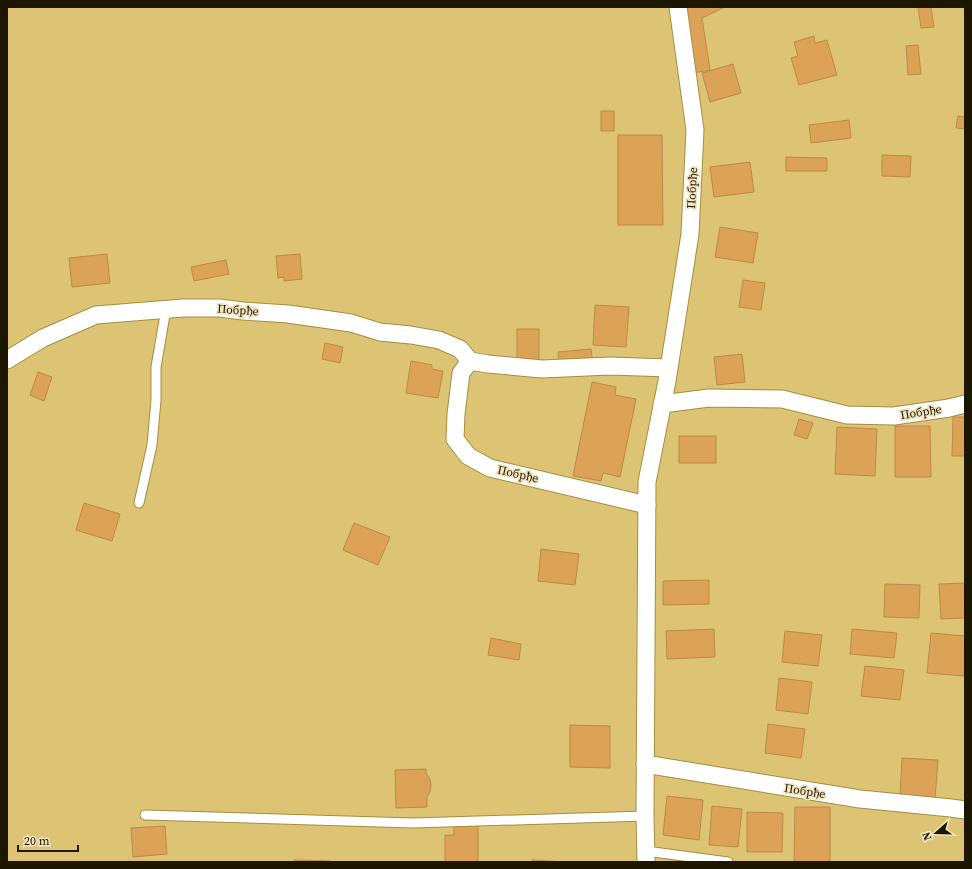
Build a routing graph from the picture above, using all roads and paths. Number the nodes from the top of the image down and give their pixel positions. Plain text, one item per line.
1 (678, 7) edge
2 (166, 309) junction
3 (7, 360) edge
4 (470, 361) junction
5 (669, 368) junction
6 (662, 404) junction
7 (965, 404) edge
8 (139, 503) dead end
9 (646, 505) junction
10 (645, 764) junction
11 (965, 810) edge
12 (145, 815) dead end
13 (645, 816) junction
14 (646, 856) edge
15 (728, 862) edge

1 - 5 street, Побрђе
2 - 3 street, Побрђе
2 - 4 street, Побрђе
2 - 8 lane
4 - 5 street
4 - 9 street, Побрђе
5 - 6 street, Побрђе
6 - 7 street, Побрђе
6 - 9 street, Побрђе
9 - 10 street, Побрђе
10 - 11 street, Побрђе
10 - 13 street, Побрђе
12 - 13 lane
13 - 14 street, Побрђе
14 - 15 lane

